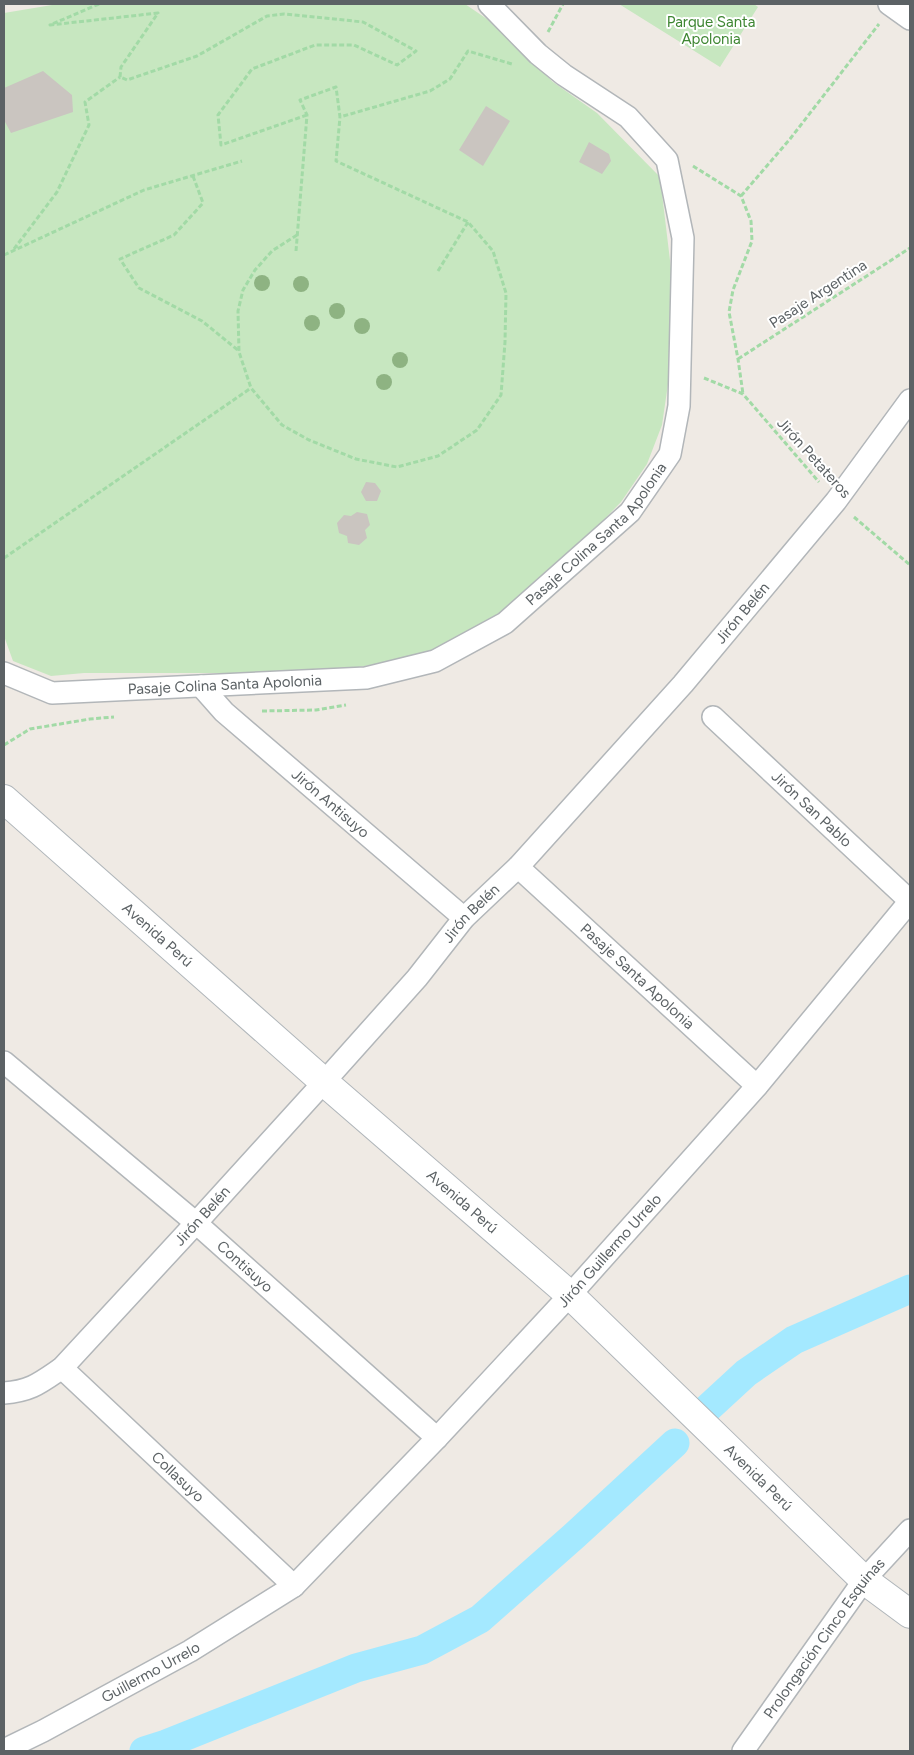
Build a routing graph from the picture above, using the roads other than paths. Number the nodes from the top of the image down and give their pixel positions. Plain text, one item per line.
1 (489, 4) edge
2 (892, 5) edge
3 (910, 19) edge
4 (910, 400) edge
5 (4, 673) edge
6 (201, 686) junction
7 (713, 717) dead end
8 (4, 799) edge
9 (518, 867) junction
10 (910, 901) edge
11 (464, 918) junction
12 (4, 1062) edge
13 (324, 1082) junction
14 (757, 1086) junction
15 (196, 1223) junction
16 (570, 1295) junction
17 (62, 1368) junction
18 (4, 1393) edge
19 (437, 1438) junction
20 (910, 1530) edge
21 (864, 1580) junction
22 (294, 1586) junction
23 (910, 1614) edge
24 (4, 1750) edge
25 (743, 1751) edge

1 - 6 street, Pasaje Colina Santa Apolonia
2 - 3 street
4 - 9 street, Jirón Belén
5 - 6 street, Pasaje Colina Santa Apolonia
6 - 11 street, Jirón Antisuyo
7 - 10 street, Jirón San Pablo
8 - 13 street, Avenida Perú
9 - 11 street, Jirón Belén
9 - 14 street, Pasaje Santa Apolonia
10 - 14 street, Jirón Guillermo Urrelo
11 - 13 street, Jirón Belén
12 - 15 street, Contisuyo
13 - 15 street, Jirón Belén
13 - 16 street, Avenida Perú
14 - 16 street, Jirón Guillermo Urrelo
15 - 17 street, Jirón Belén
15 - 19 street, Contisuyo
16 - 19 street, Jirón Guillermo Urrelo
16 - 21 street, Avenida Perú
17 - 18 street, Jirón Belén
17 - 22 street, Collasuyo
19 - 22 street, Jirón Guillermo Urrelo
20 - 21 street, Prolongación Cinco Esquinas
21 - 23 street, Avenida Perú
21 - 25 street, Prolongación Cinco Esquinas
22 - 24 street, Guillermo Urrelo

